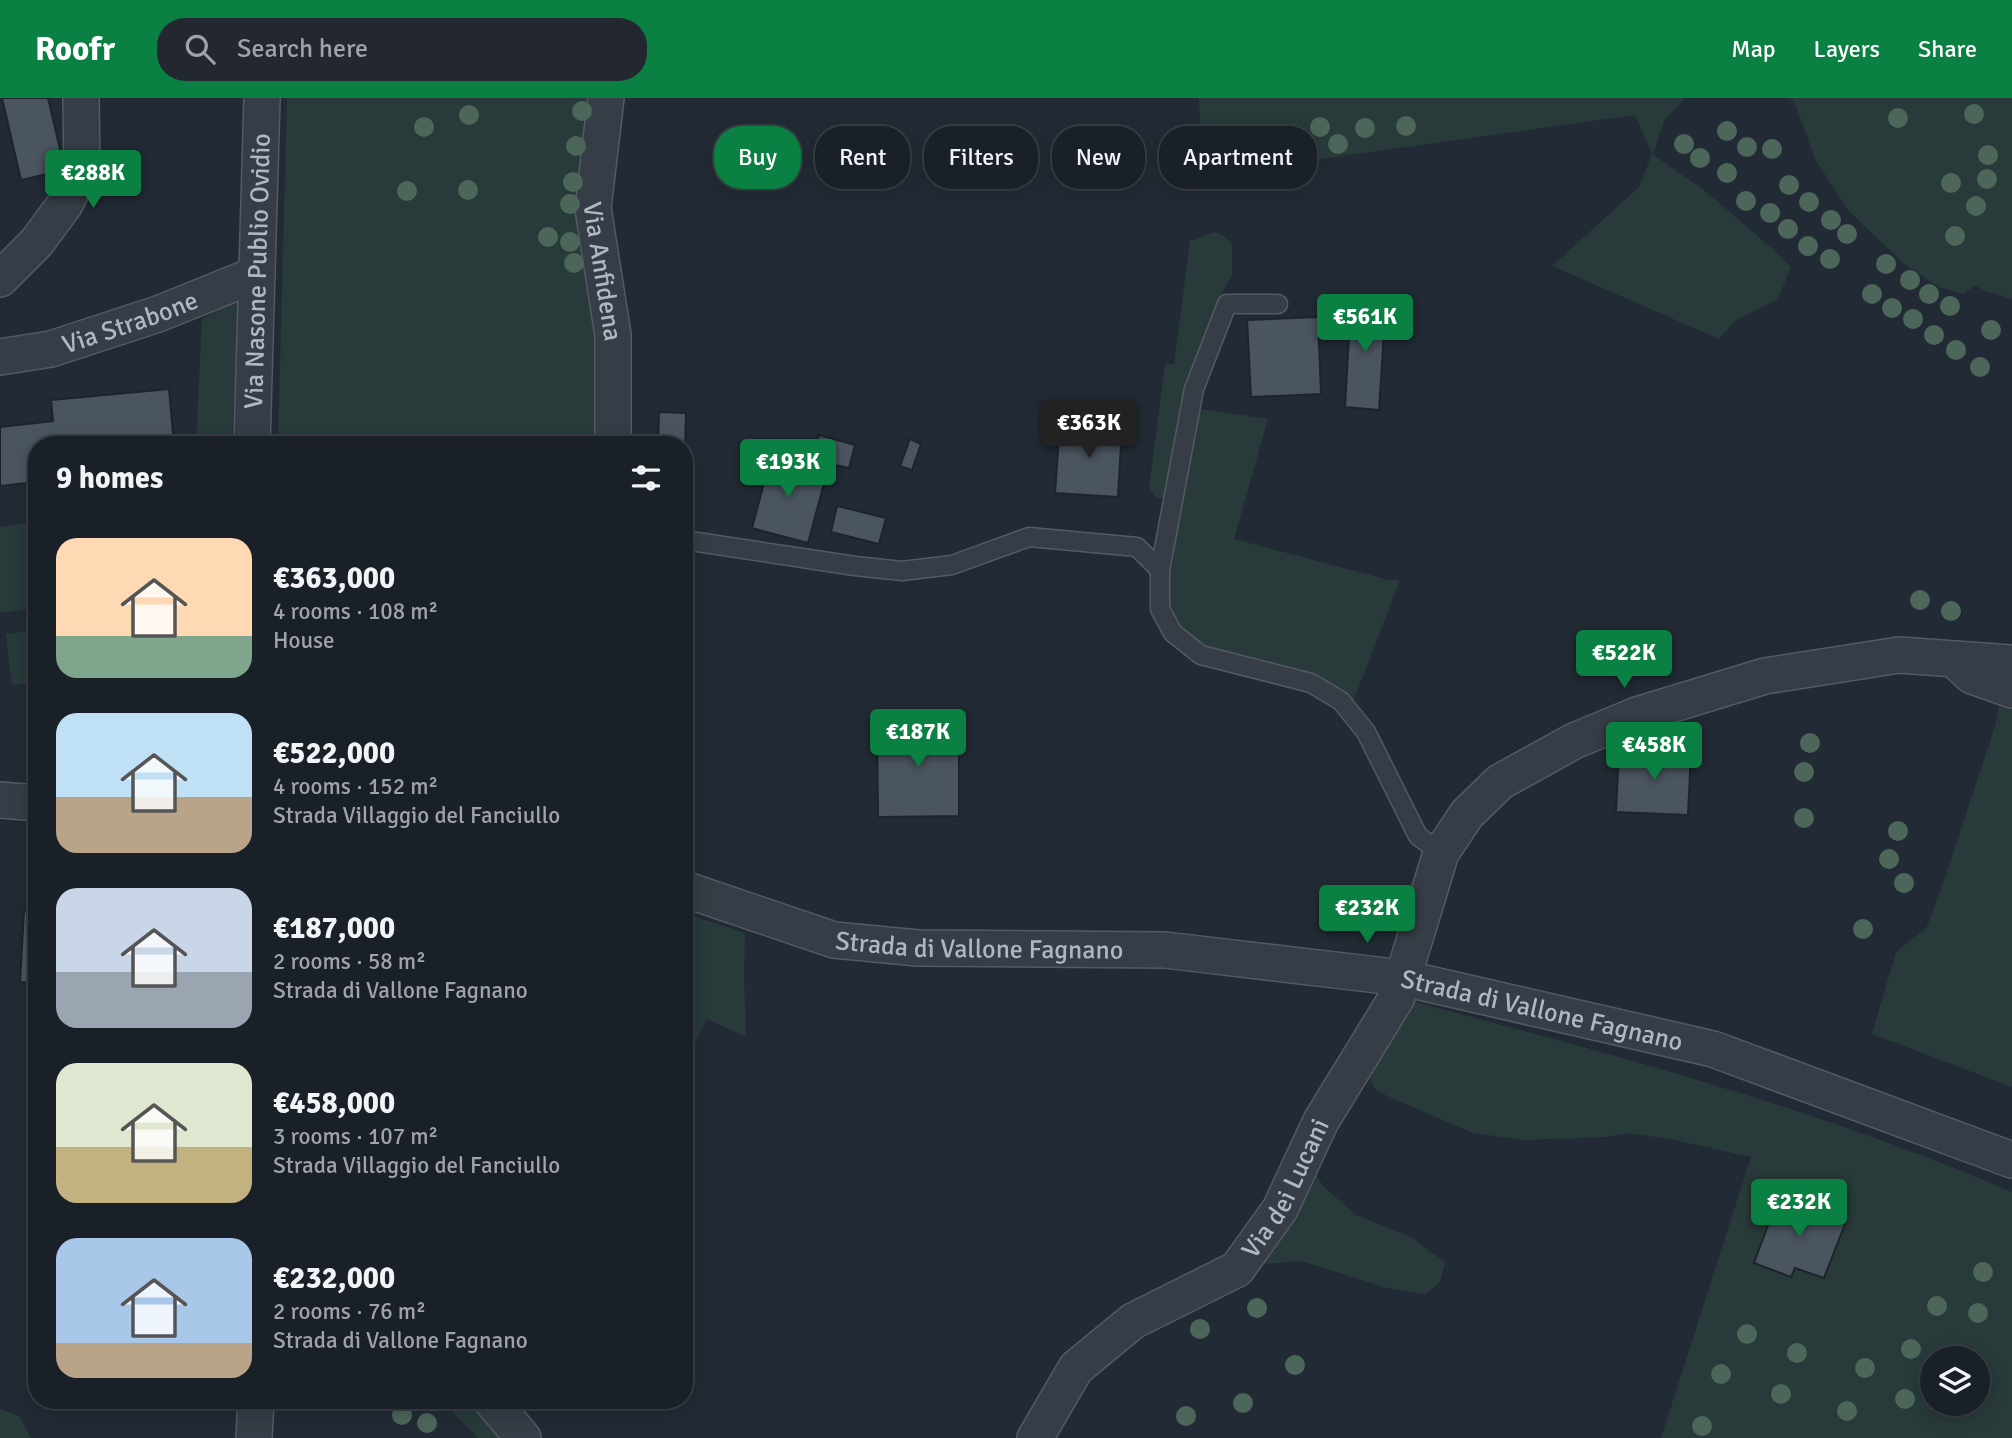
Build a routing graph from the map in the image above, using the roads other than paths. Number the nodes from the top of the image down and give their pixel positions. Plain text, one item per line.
1 (81, 98) edge
2 (262, 98) edge
3 (606, 98) edge
4 (257, 274) junction
5 (0, 279) edge
6 (1278, 304) dead end
7 (0, 357) edge
8 (253, 436) edge
9 (613, 436) edge
10 (693, 541) edge
11 (1160, 570) junction
12 (1954, 659) junction
13 (2012, 663) edge
14 (2012, 690) edge
15 (0, 800) edge
16 (28, 802) edge
17 (1441, 853) junction
18 (693, 892) edge
19 (1403, 978) junction
20 (2012, 1160) edge
21 (256, 1409) edge
22 (499, 1409) edge
23 (254, 1438) edge
24 (523, 1438) edge
25 (1035, 1438) edge

1 - 5 street
2 - 4 street, Via Nasone Publio Ovidio
3 - 9 street, Via Anfidena
4 - 7 street, Via Strabone
4 - 8 street, Via Nasone Publio Ovidio
6 - 11 lane
10 - 11 lane
11 - 17 lane
12 - 13 street, Via dei Lucani
12 - 14 street
12 - 17 street, Via dei Lucani
15 - 16 street
17 - 19 street, Via dei Lucani
18 - 19 street, Strada di Vallone Fagnano
19 - 20 street, Strada di Vallone Fagnano
19 - 25 street, Via dei Lucani
21 - 23 street
22 - 24 street

